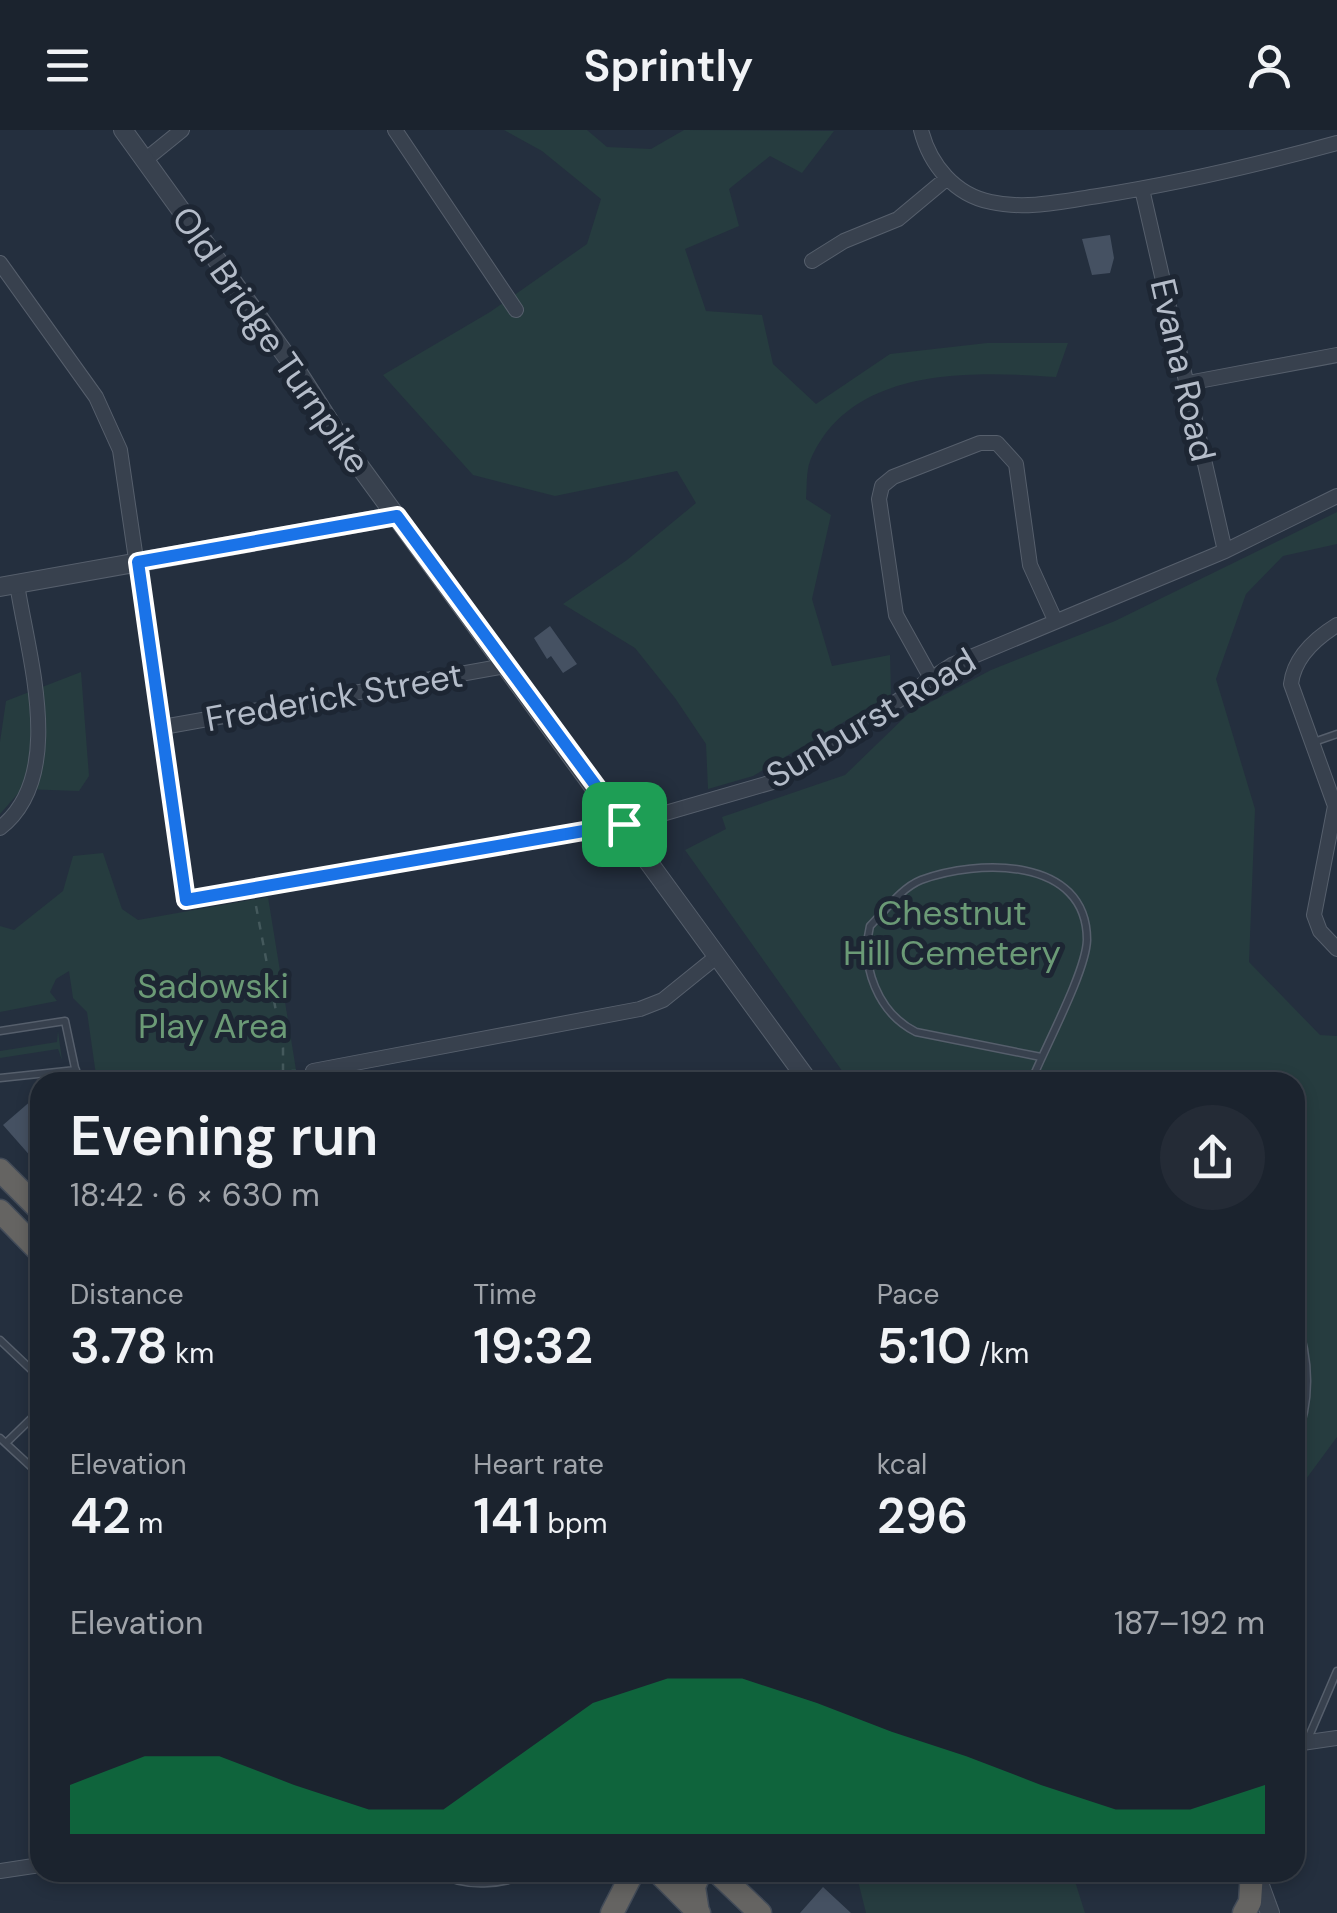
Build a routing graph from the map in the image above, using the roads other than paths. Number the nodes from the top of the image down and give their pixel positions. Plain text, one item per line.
1 (123, 130) edge
2 (182, 130) edge
3 (395, 130) edge
4 (921, 130) edge
5 (1337, 143) edge
6 (144, 160) junction
7 (946, 179) junction
8 (1142, 189) junction
9 (812, 261) dead end
10 (0, 263) edge
11 (516, 310) dead end
12 (1337, 355) edge
13 (1188, 384) junction
14 (1337, 496) edge
15 (397, 516) junction
16 (1225, 551) junction
17 (138, 562) junction
18 (8, 585) edge
19 (1055, 620) junction
20 (1337, 625) edge
21 (505, 666) junction
22 (931, 678) junction
23 (163, 728) junction
24 (1337, 734) edge
25 (1314, 742) junction
26 (1334, 790) edge
27 (624, 824) junction
28 (0, 828) edge
29 (1337, 949) edge
30 (716, 958) junction
31 (0, 1031) edge
32 (1041, 1058) junction
33 (76, 1070) joint
34 (313, 1071) road end
35 (48, 1072) edge
36 (802, 1072) edge
37 (1035, 1072) edge
38 (30, 1074) edge
39 (0, 1078) edge
40 (0, 1170) edge
41 (30, 1200) edge
42 (0, 1212) edge
43 (30, 1242) edge
44 (0, 1340) edge
45 (1305, 1348) edge
46 (30, 1368) edge
47 (1305, 1417) edge
48 (30, 1418) edge
49 (3, 1440) edge
50 (30, 1465) edge
51 (1337, 1671) edge
52 (1305, 1735) edge
53 (1337, 1738) edge
54 (1305, 1742) edge
55 (30, 1866) edge
56 (0, 1871) edge
57 (454, 1882) edge
58 (487, 1882) edge
59 (628, 1882) edge
60 (668, 1882) edge
61 (696, 1882) edge
62 (727, 1882) edge
63 (1253, 1882) edge
64 (1258, 1882) edge
65 (698, 1912) edge
66 (612, 1913) edge
67 (760, 1913) edge
68 (1244, 1913) edge
69 (1270, 1913) edge

1 - 6 street, Old Bridge Turnpike
2 - 6 street
3 - 11 street
4 - 7 street
5 - 8 street
6 - 15 street, Old Bridge Turnpike
7 - 8 street
7 - 9 street
8 - 13 street, Evana Road
10 - 17 street
12 - 13 street
13 - 16 street, Evana Road
14 - 16 street, Sunburst Road
15 - 17 street
15 - 21 street, Old Bridge Turnpike
16 - 19 street, Sunburst Road
17 - 18 street
17 - 23 street
18 - 28 street
19 - 22 street, Sunburst Road
19 - 22 street
20 - 25 street
21 - 23 street, Frederick Street
21 - 27 street, Old Bridge Turnpike
22 - 27 street, Sunburst Road
23 - 27 street, Sunburst Road
24 - 25 lane
25 - 26 street
26 - 29 street
27 - 30 street, Old Bridge Turnpike
30 - 34 street
30 - 36 street, Old Bridge Turnpike
31 - 33 lane
32 - 32 lane
32 - 37 lane
33 - 35 lane
38 - 39 lane
40 - 41 highway
42 - 43 highway
44 - 46 lane
45 - 47 lane
48 - 49 lane
49 - 50 lane
51 - 52 lane
53 - 54 street
55 - 56 street
57 - 58 lane
59 - 66 highway
60 - 65 highway
61 - 65 highway
62 - 67 highway
63 - 68 highway
64 - 69 street

